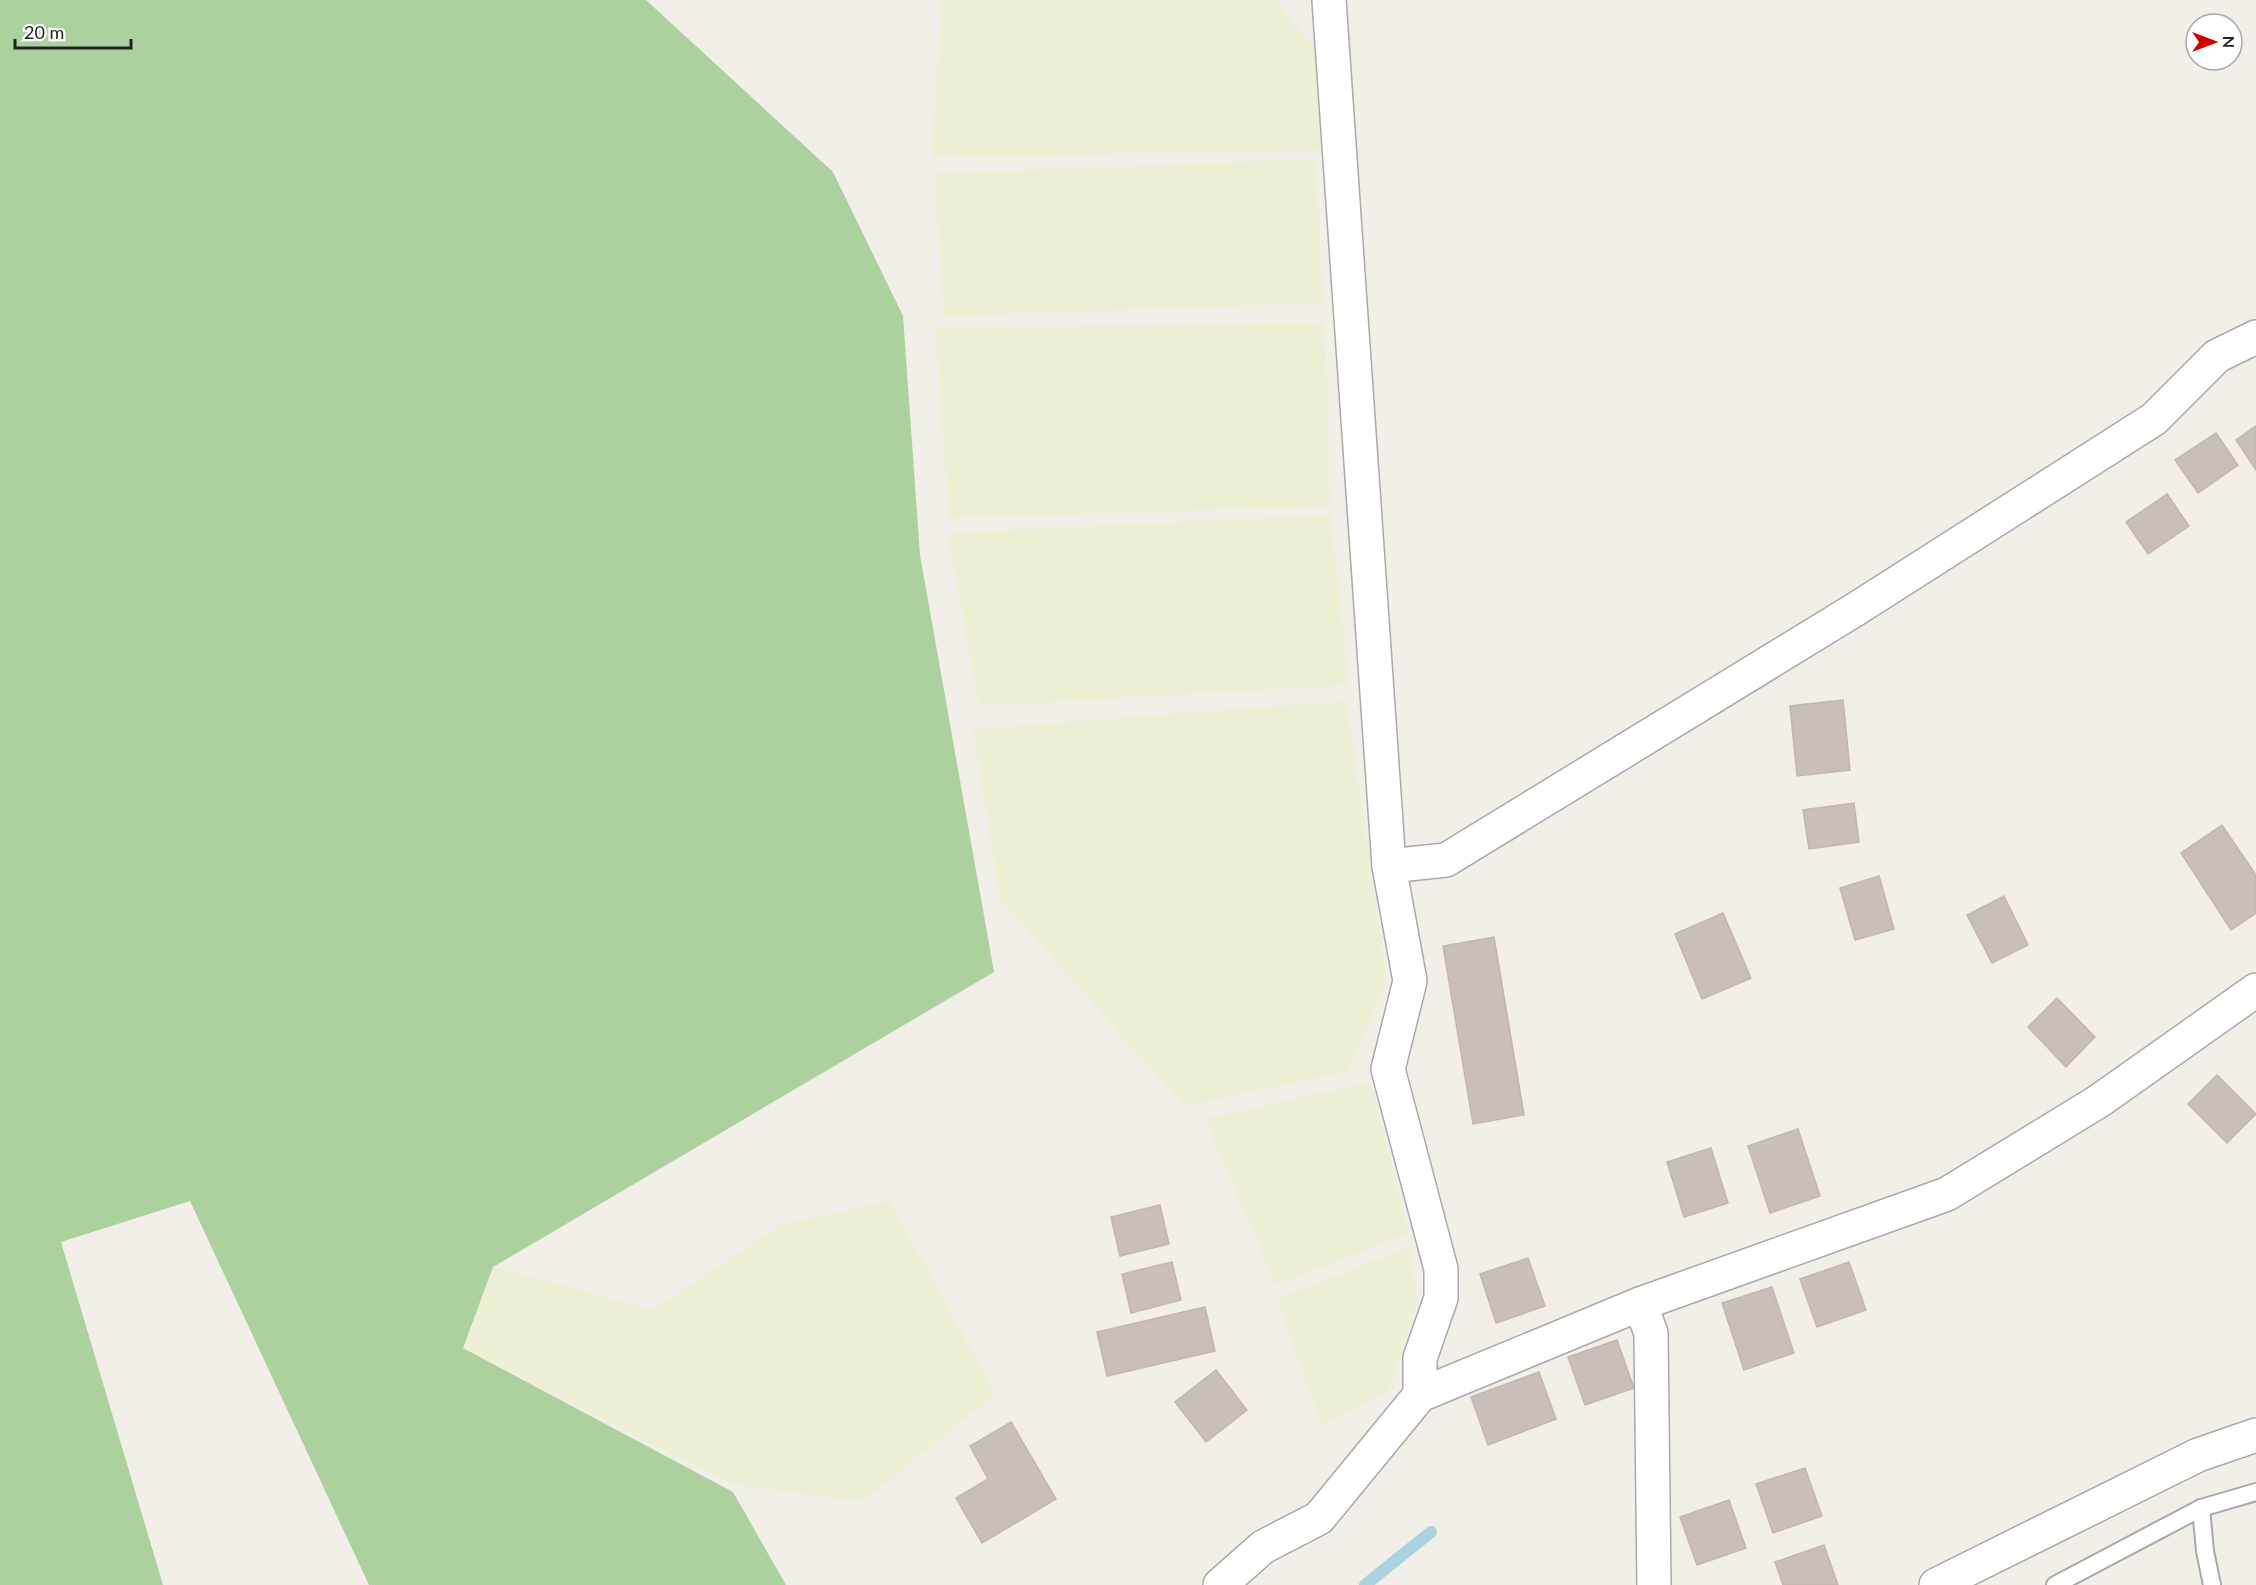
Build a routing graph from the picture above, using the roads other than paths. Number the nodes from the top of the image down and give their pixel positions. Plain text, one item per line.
1 (1329, 0) edge
2 (2256, 337) edge
3 (1389, 866) junction
4 (2256, 990) edge
5 (1640, 1304) junction
6 (1420, 1395) junction
7 (2256, 1435) edge
8 (2256, 1492) edge
9 (2201, 1508) junction
10 (1220, 1585) edge
11 (1654, 1585) edge
12 (1936, 1585) edge
13 (2055, 1585) edge
14 (2212, 1585) edge

1 - 3 street
2 - 3 street
3 - 6 street
4 - 5 street
5 - 6 street
5 - 11 street
6 - 10 street
7 - 12 street
8 - 9 lane
9 - 13 lane
9 - 14 lane

